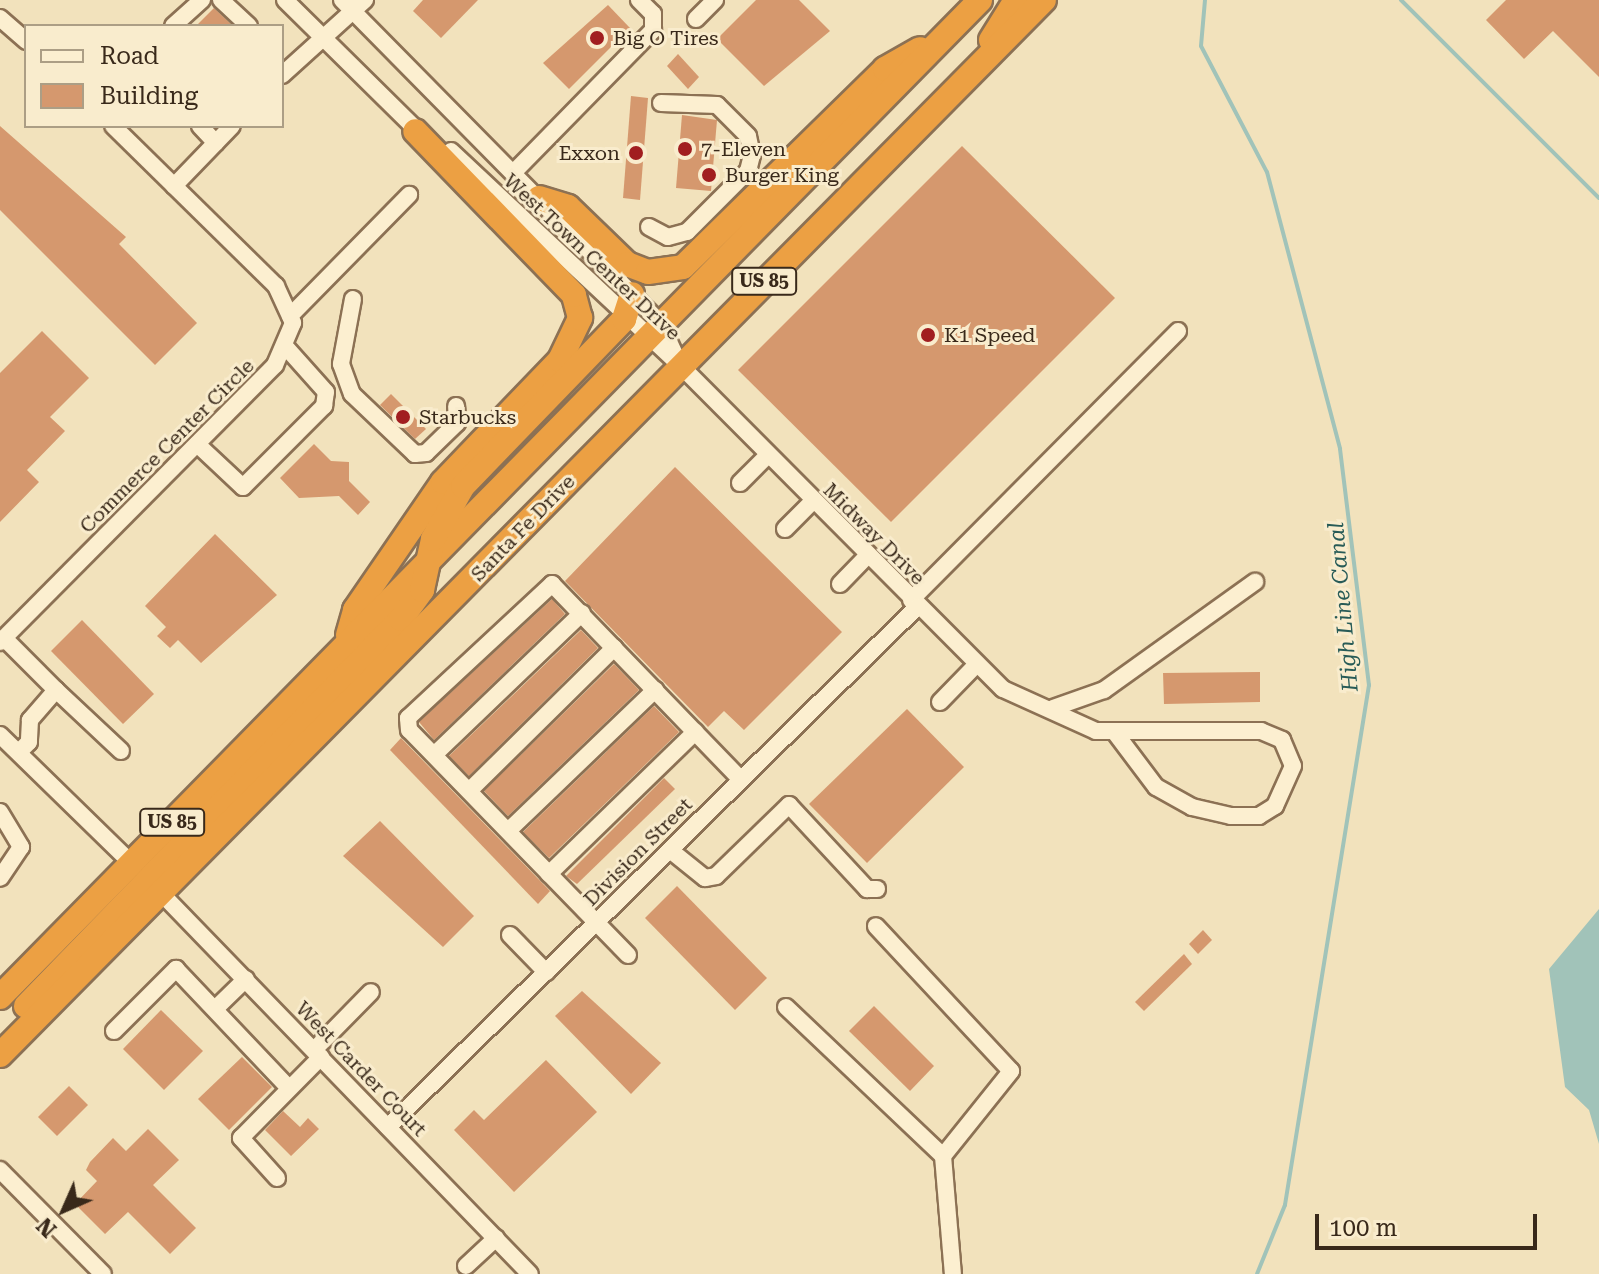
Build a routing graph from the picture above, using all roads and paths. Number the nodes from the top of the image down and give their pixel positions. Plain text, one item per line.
1 (202, 0) edge
2 (221, 0) edge
3 (285, 0) edge
4 (639, 0) edge
5 (715, 0) edge
6 (980, 0) edge
7 (1016, 0) edge
8 (1044, 0) edge
9 (354, 4) edge
10 (0, 18) edge
11 (696, 19) dead end
12 (175, 24) edge
13 (247, 24) edge
14 (946, 34) junction
15 (321, 36) junction
16 (24, 39) edge
17 (284, 73) edge
18 (971, 73) junction
19 (661, 103) dead end
20 (115, 128) edge
21 (202, 128) edge
22 (230, 128) edge
23 (415, 131) junction
24 (216, 143) junction
25 (514, 172) junction
26 (174, 186) junction
27 (409, 195) dead end
28 (539, 198) junction
29 (649, 227) dead end
30 (632, 294) junction
31 (353, 299) dead end
32 (290, 316) junction
33 (624, 319) junction
34 (652, 330) junction
35 (1178, 331) dead end
36 (284, 345) junction
37 (681, 366) junction
38 (456, 406) dead end
39 (197, 444) junction
40 (768, 455) junction
41 (740, 483) dead end
42 (813, 501) junction
43 (785, 529) dead end
44 (867, 556) junction
45 (428, 558) junction
46 (1255, 582) dead end
47 (840, 584) dead end
48 (914, 604) junction
49 (582, 613) junction
50 (2, 640) edge
51 (345, 645) junction
52 (614, 648) junction
53 (977, 664) junction
54 (56, 690) junction
55 (655, 690) junction
56 (940, 702) dead end
57 (1053, 708) junction
58 (695, 732) junction
59 (1116, 734) junction
60 (0, 735) edge
61 (121, 751) dead end
62 (19, 752) junction
63 (434, 755) junction
64 (741, 780) junction
65 (469, 791) junction
66 (0, 812) edge
67 (508, 831) junction
68 (670, 850) junction
69 (131, 863) junction
70 (549, 874) junction
71 (0, 878) edge
72 (877, 889) dead end
73 (161, 893) junction
74 (596, 922) junction
75 (876, 926) dead end
76 (510, 935) dead end
77 (628, 955) dead end
78 (546, 972) junction
79 (246, 979) junction
80 (371, 992) dead end
81 (0, 997) edge
82 (786, 1007) dead end
83 (215, 1009) junction
84 (114, 1031) dead end
85 (0, 1034) edge
86 (318, 1053) junction
87 (0, 1055) edge
88 (289, 1088) junction
89 (388, 1127) junction
90 (943, 1156) junction
91 (0, 1170) edge
92 (277, 1178) dead end
93 (496, 1238) junction
94 (466, 1266) dead end
95 (103, 1274) edge
96 (530, 1274) edge
97 (953, 1274) edge

1 - 12 street
2 - 13 street
3 - 15 street, West Town Center Drive
4 - 25 street
5 - 11 street
6 - 14 highway, US 85
7 - 18 highway
8 - 18 highway, Santa Fe Drive / US 85
9 - 15 street
9 - 25 street, West Town Center Drive
10 - 16 street
14 - 28 highway
14 - 34 highway, US 85
15 - 17 street
15 - 23 street, West Town Center Drive
18 - 37 highway, Santa Fe Drive / US 85
19 - 29 street
20 - 26 street
21 - 24 street
22 - 24 street
23 - 33 street, West Town Center Drive
23 - 51 highway
24 - 26 street
25 - 28 street, West Town Center Drive
26 - 32 street
27 - 32 street
28 - 30 street, West Town Center Drive
30 - 33 highway
30 - 34 street, West Town Center Drive
31 - 38 street
32 - 36 street, Commerce Center Circle
33 - 34 street, West Town Center Drive
33 - 45 highway
34 - 37 street, West Town Center Drive
34 - 45 highway, US 85
35 - 48 street, Division Street
36 - 39 street, Commerce Center Circle
36 - 39 street
37 - 40 street, Midway Drive
37 - 73 highway, Santa Fe Drive / US 85
39 - 50 street, Commerce Center Circle
40 - 41 street
40 - 42 street, Midway Drive
42 - 43 street
42 - 44 street, Midway Drive
44 - 47 street
44 - 48 street, Midway Drive
45 - 51 highway, US 85
45 - 85 highway
46 - 57 street
48 - 53 street, Midway Drive
48 - 64 street, Division Street
49 - 52 street
49 - 63 street
49 - 63 street
50 - 54 street
51 - 69 highway, US 85
52 - 55 street
52 - 65 street
53 - 56 street
53 - 57 street, Midway Drive
54 - 61 street
54 - 62 street
55 - 58 street
55 - 67 street
57 - 59 street, Midway Drive
58 - 64 street
58 - 70 street
59 - 59 street
60 - 62 street
62 - 69 street
63 - 65 street
64 - 68 street, Division Street
65 - 67 street
66 - 71 street
67 - 70 street
68 - 72 street
68 - 74 street, Division Street
69 - 81 highway, US 85
70 - 74 street
73 - 79 street, West Carder Court
73 - 87 highway, Santa Fe Drive / US 85
74 - 77 street
74 - 78 street, Division Street
75 - 90 street
76 - 78 street
78 - 89 street, Division Street
79 - 83 street
79 - 86 street, West Carder Court
80 - 86 street
82 - 90 street
83 - 84 street
83 - 88 street
86 - 88 street
86 - 89 street, West Carder Court
88 - 92 street
89 - 93 street, West Carder Court
90 - 97 street
91 - 95 street
93 - 94 street
93 - 96 street, West Carder Court

